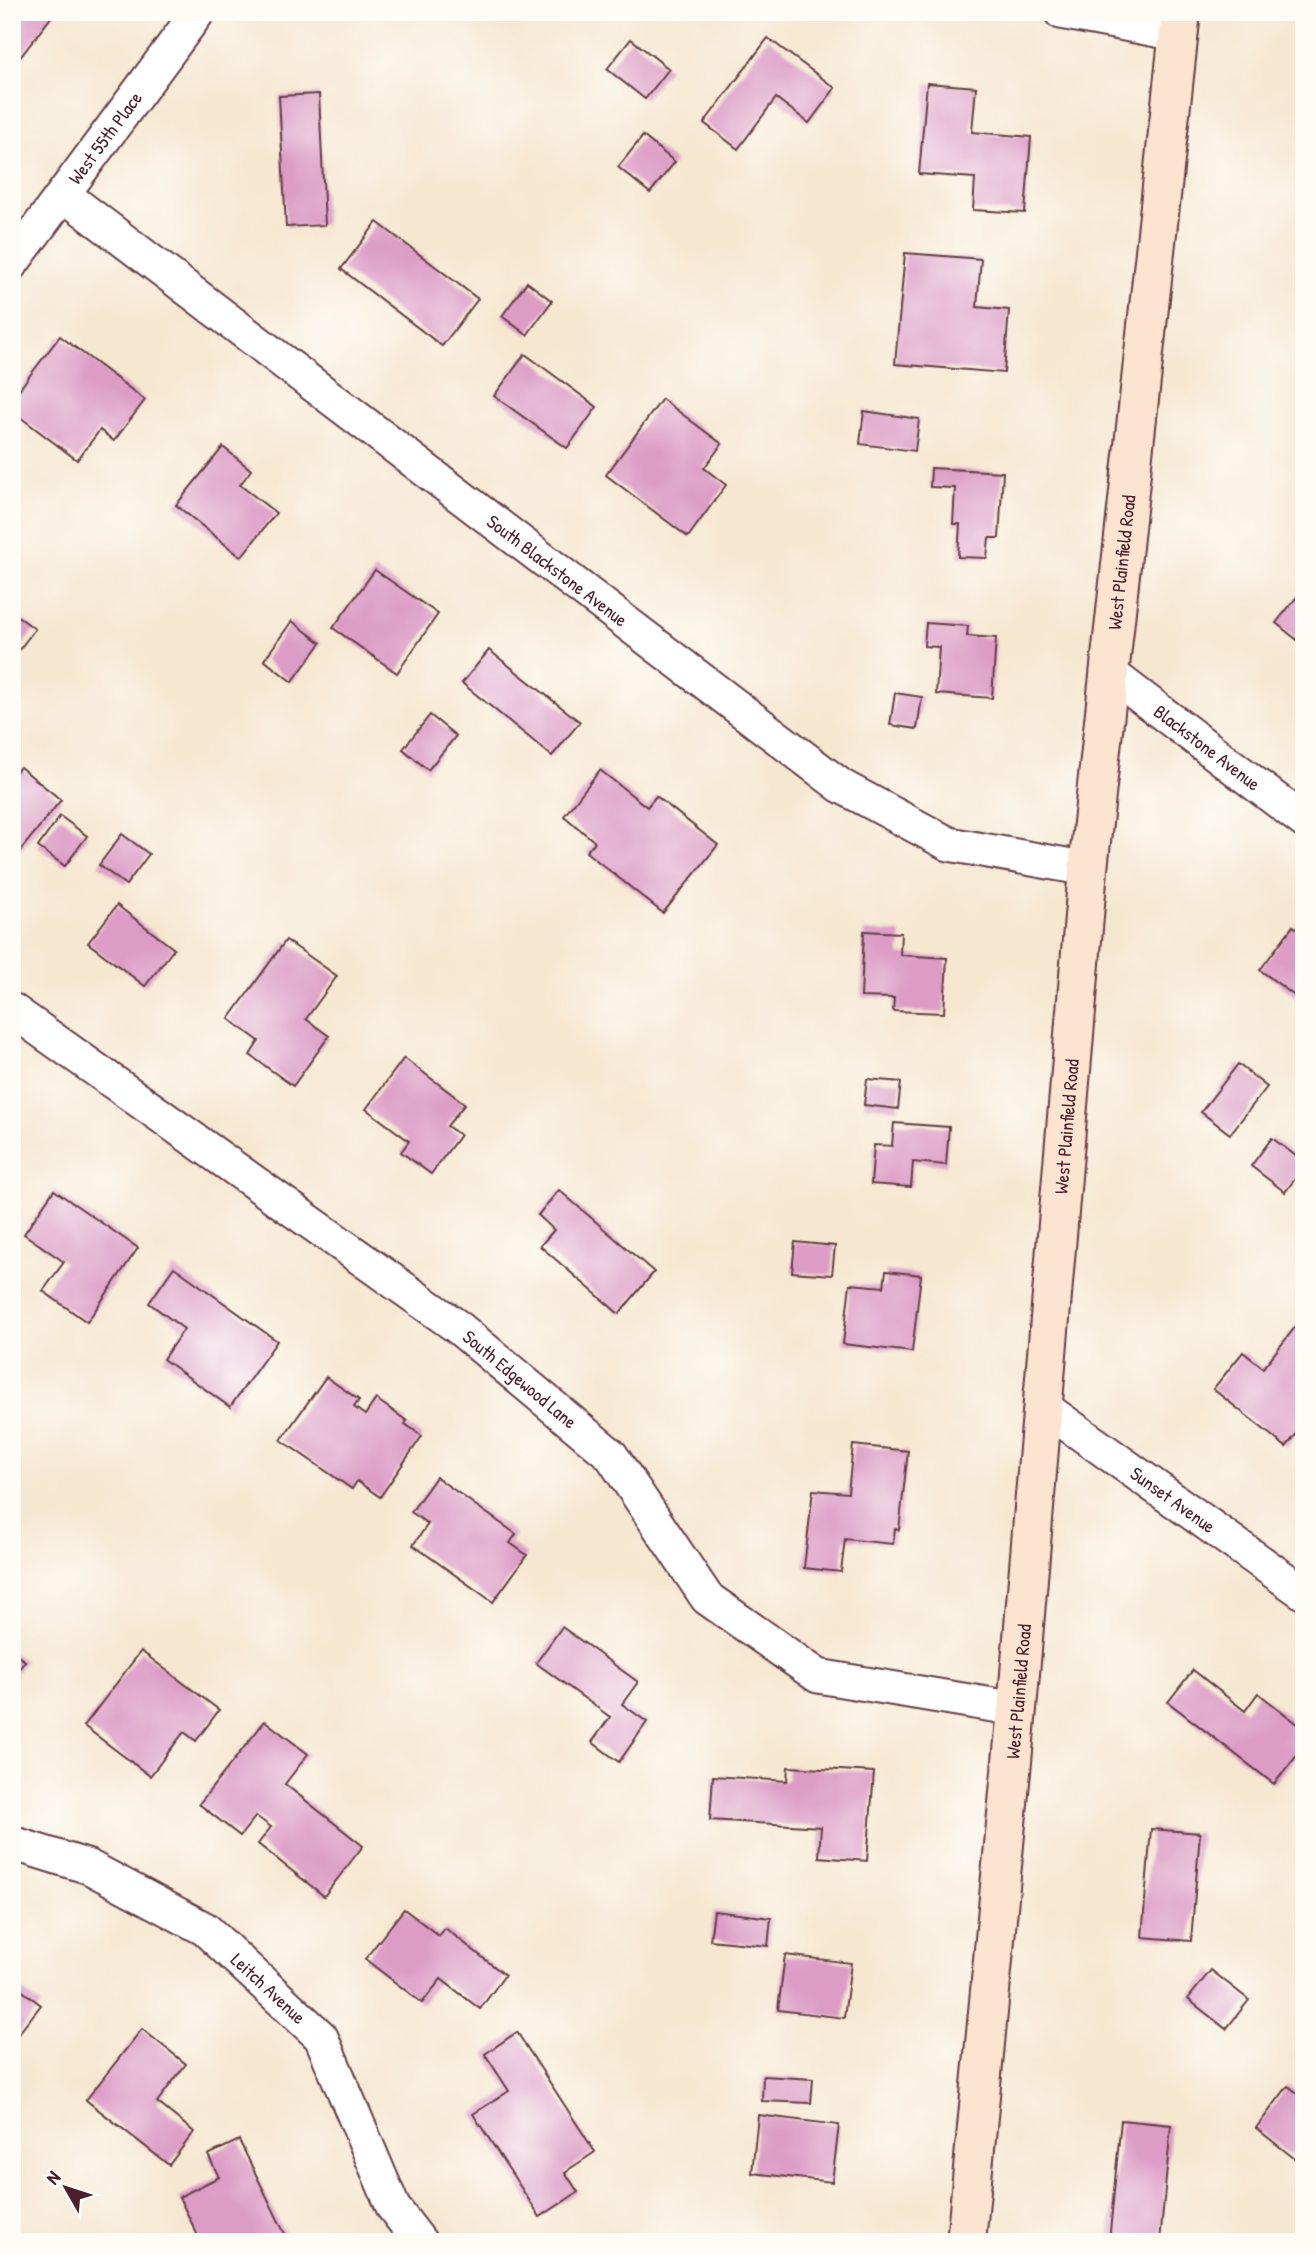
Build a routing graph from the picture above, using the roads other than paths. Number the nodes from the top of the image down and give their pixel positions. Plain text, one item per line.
1 (198, 12) edge
2 (1061, 12) edge
3 (1180, 23) edge
4 (64, 195) junction
5 (12, 263) edge
6 (1111, 674) junction
7 (1304, 821) edge
8 (1088, 869) junction
9 (12, 1010) edge
10 (1042, 1406) junction
11 (1304, 1593) edge
12 (1017, 1709) junction
13 (12, 1843) edge
14 (420, 2242) edge
15 (966, 2242) edge

1 - 4 street, West 55th Place
2 - 3 street
3 - 6 main road, West Plainfield Road
4 - 5 street, West 55th Place
4 - 8 street, South Blackstone Avenue
6 - 7 street, Blackstone Avenue
6 - 8 main road, West Plainfield Road
8 - 10 main road, West Plainfield Road
9 - 12 street, South Edgewood Lane
10 - 11 street, Sunset Avenue
10 - 12 main road, West Plainfield Road
12 - 15 main road, West Plainfield Road
13 - 14 street, Leitch Avenue

